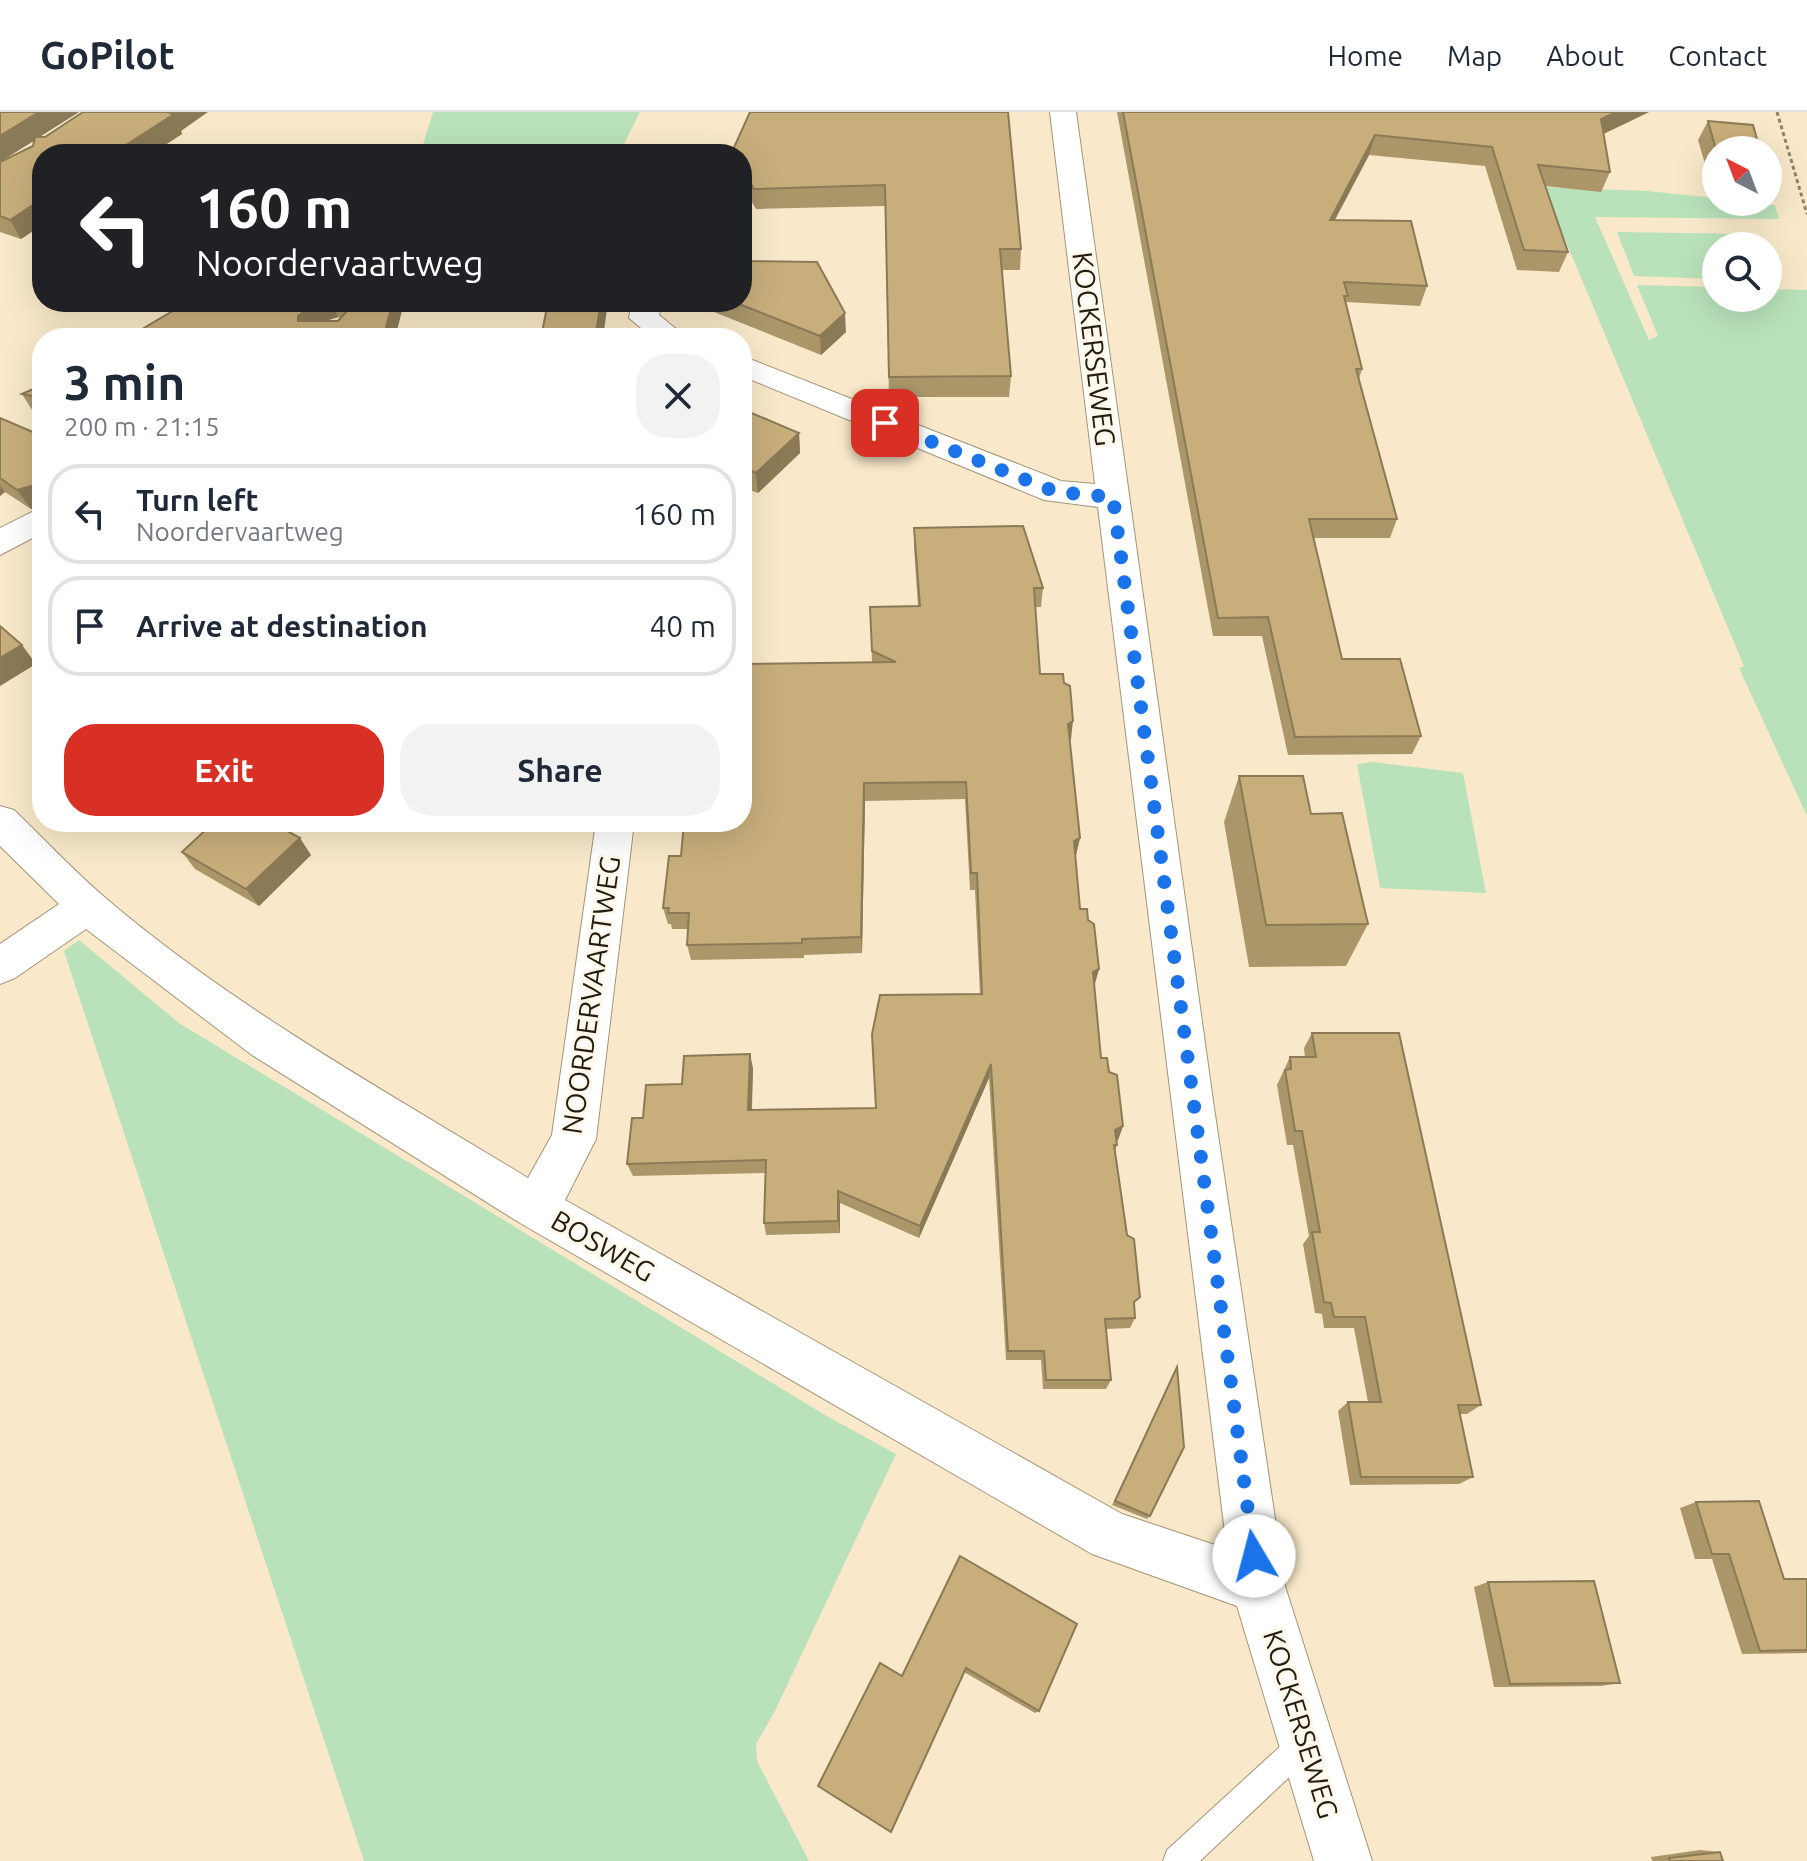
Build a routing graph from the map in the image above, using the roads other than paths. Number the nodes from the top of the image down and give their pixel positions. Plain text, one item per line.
1 (1063, 112) edge
2 (645, 312) edge
3 (658, 328) edge
4 (752, 369) edge
5 (1113, 497) junction
6 (32, 524) edge
7 (0, 543) edge
8 (0, 821) edge
9 (614, 832) edge
10 (87, 906) junction
11 (0, 966) edge
12 (536, 1208) junction
13 (1258, 1586) junction
14 (1308, 1740) junction
15 (1178, 1861) edge
16 (1343, 1861) edge

1 - 5 street, KOCKERSEWEG
2 - 3 street
4 - 5 street
5 - 13 street, KOCKERSEWEG
6 - 7 street
8 - 10 street, BOSWEG
9 - 12 street, NOORDERVAARTWEG
10 - 11 street
10 - 12 street, BOSWEG
12 - 13 street, BOSWEG
13 - 14 street, KOCKERSEWEG
14 - 15 lane
14 - 16 street, KOCKERSEWEG

